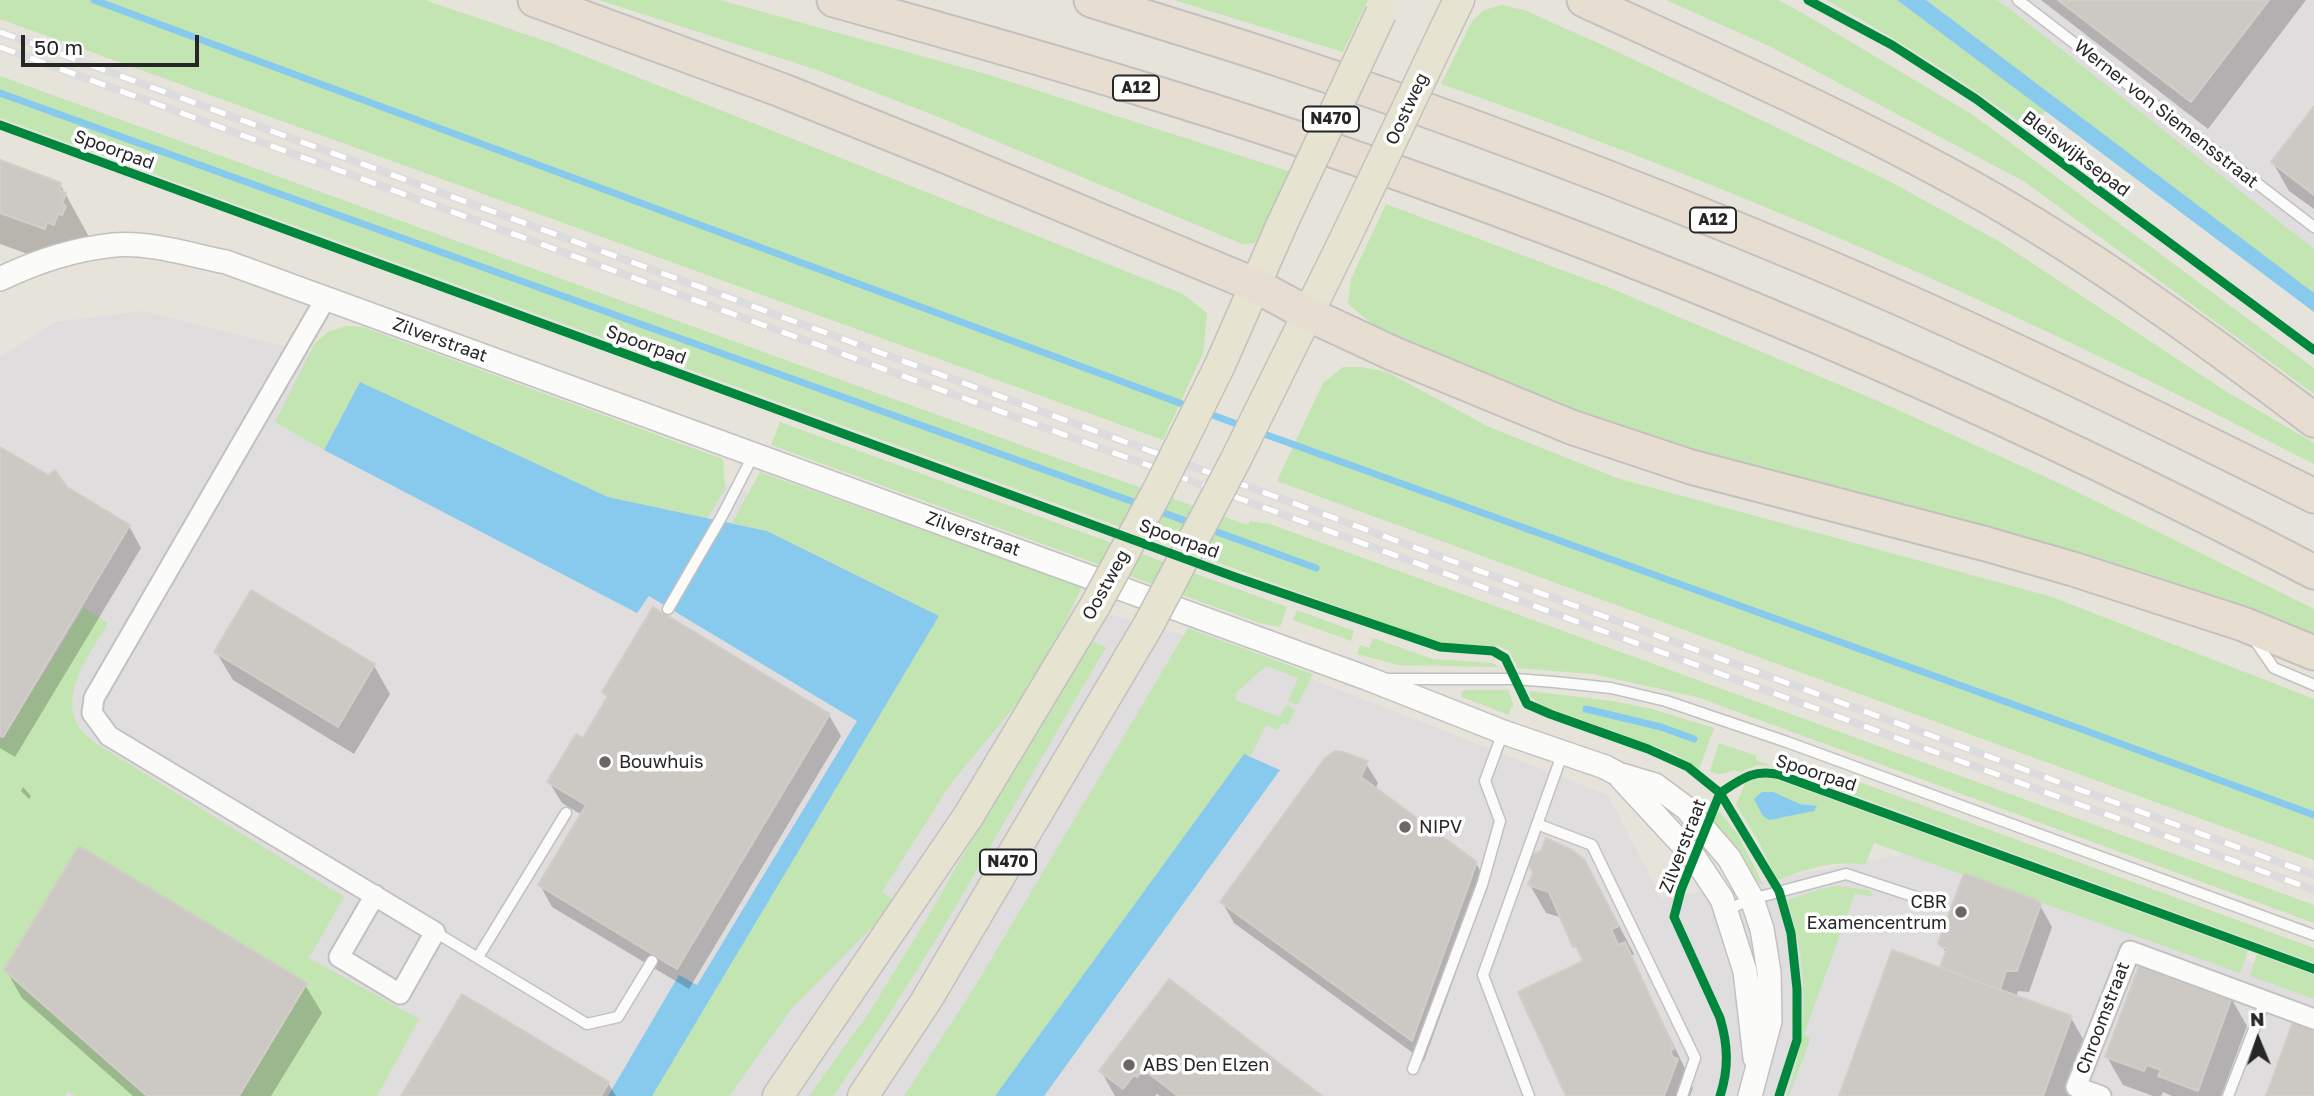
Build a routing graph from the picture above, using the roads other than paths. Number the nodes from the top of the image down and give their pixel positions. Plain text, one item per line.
1 (535, 0) edge
2 (834, 0) edge
3 (1091, 0) edge
4 (1459, 0) edge
5 (1584, 0) edge
6 (2018, 0) edge
7 (1384, 7) edge
8 (2314, 227) edge
9 (0, 279) edge
10 (1255, 285) junction
11 (326, 298) junction
12 (1308, 314) junction
13 (2314, 420) edge
14 (754, 454) junction
15 (2314, 496) edge
16 (2314, 572) edge
17 (668, 610) dead end
18 (2243, 624) junction
19 (2314, 653) edge
20 (1369, 679) junction
21 (2314, 685) edge
22 (1503, 732) junction
23 (1563, 752) junction
24 (1618, 774) junction
25 (566, 813) dead end
26 (1537, 824) junction
27 (375, 895) junction
28 (1919, 898) dead end
29 (1752, 899) junction
30 (1726, 910) junction
31 (435, 932) junction
32 (2314, 935) edge
33 (478, 957) junction
34 (652, 961) dead end
35 (2265, 1001) junction
36 (2314, 1019) edge
37 (1756, 1065) junction
38 (1413, 1069) dead end
39 (779, 1096) edge
40 (863, 1096) edge
41 (1529, 1096) edge
42 (1682, 1096) edge
43 (1750, 1096) edge
44 (2101, 1096) edge
45 (2228, 1096) edge

1 - 10 highway
2 - 16 highway, A12
3 - 15 highway, A12
4 - 12 main road, Oostweg / N470, bridge
5 - 13 highway
6 - 8 lane, Werner von Siemensstraat
7 - 10 main road, Oostweg / N470, bridge
9 - 11 street, Zilverstraat
10 - 12 highway
10 - 39 main road, Oostweg / N470, bridge
11 - 14 street, Zilverstraat
11 - 27 street
12 - 18 highway
12 - 40 main road, Oostweg / N470, bridge
14 - 17 lane
14 - 20 street, Zilverstraat
18 - 19 highway
18 - 21 lane
20 - 22 street, Zilverstraat
20 - 32 lane, Spoorpad
22 - 23 street, Zilverstraat
22 - 38 lane
23 - 24 street, Zilverstraat
23 - 26 lane
24 - 29 street, Zilverstraat
24 - 30 street, Zilverstraat
25 - 33 lane
26 - 41 lane
26 - 42 lane
27 - 31 street
27 - 31 street
28 - 29 lane
29 - 30 lane
29 - 37 street, Zilverstraat
30 - 37 street, Zilverstraat
31 - 33 lane
33 - 34 lane
35 - 36 street, Chroomstraat
35 - 44 street, Chroomstraat
35 - 45 lane
37 - 43 street, Zilverstraat

